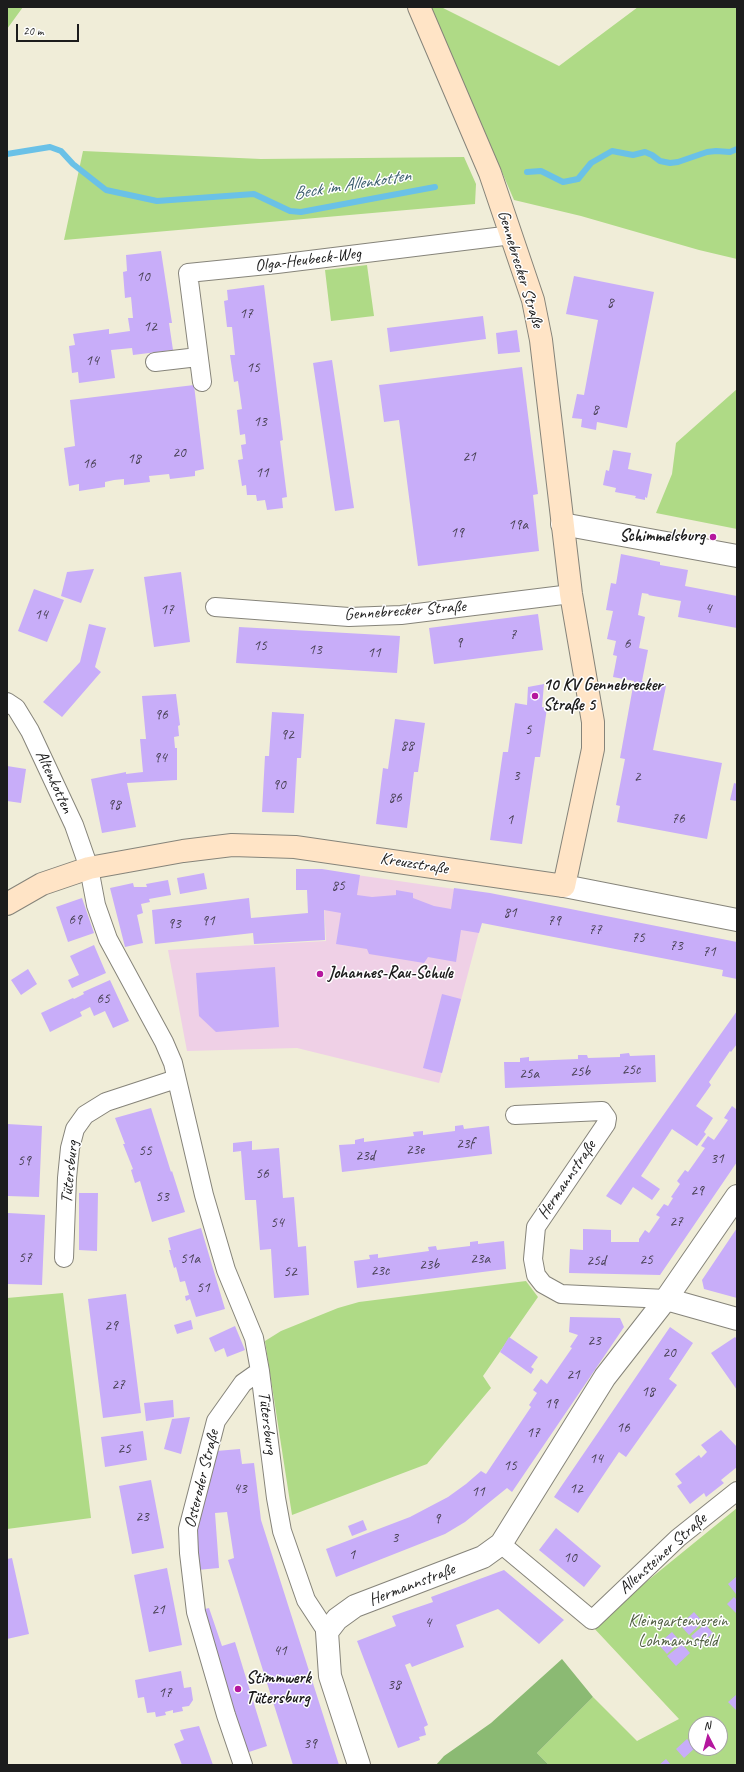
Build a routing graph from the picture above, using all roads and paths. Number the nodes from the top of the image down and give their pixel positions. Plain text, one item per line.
1 (419, 7) edge
2 (512, 235) junction
3 (198, 358) junction
4 (155, 362) dead end
5 (202, 382) dead end
6 (562, 524) junction
7 (737, 556) edge
8 (572, 594) junction
9 (215, 607) dead end
10 (7, 702) edge
11 (89, 868) junction
12 (564, 886) junction
13 (7, 904) edge
14 (737, 920) edge
15 (176, 1079) junction
16 (515, 1115) dead end
17 (737, 1196) edge
18 (64, 1258) dead end
19 (666, 1299) junction
20 (737, 1319) edge
21 (260, 1371) junction
22 (737, 1491) edge
23 (501, 1544) junction
24 (327, 1632) junction
25 (243, 1765) edge
26 (358, 1765) edge

1 - 2 main road, Gennebrecker Straße
2 - 3 street, Olga-Heubeck-Weg
2 - 6 main road, Gennebrecker Straße
3 - 4 street
3 - 5 street, Olga-Heubeck-Weg
6 - 7 street
6 - 8 main road, Gennebrecker Straße
8 - 9 street, Gennebrecker Straße
8 - 12 main road, Gennebrecker Straße
10 - 11 street, Altenkotten
11 - 12 main road, Kreuzstraße
11 - 13 main road, Kreuzstraße
11 - 15 street, Tütersburg
12 - 14 street, Kreuzstraße
15 - 18 street, Tütersburg
15 - 21 street, Tütersburg
16 - 19 street, Hermannstraße
17 - 19 street, Hermannstraße
19 - 20 street, Hermannstraße
19 - 23 street, Hermannstraße
21 - 24 street, Tütersburg
21 - 25 street, Osteroder Straße
22 - 23 street, Allensteiner Straße
23 - 24 street, Hermannstraße
24 - 26 street, Tütersburg

